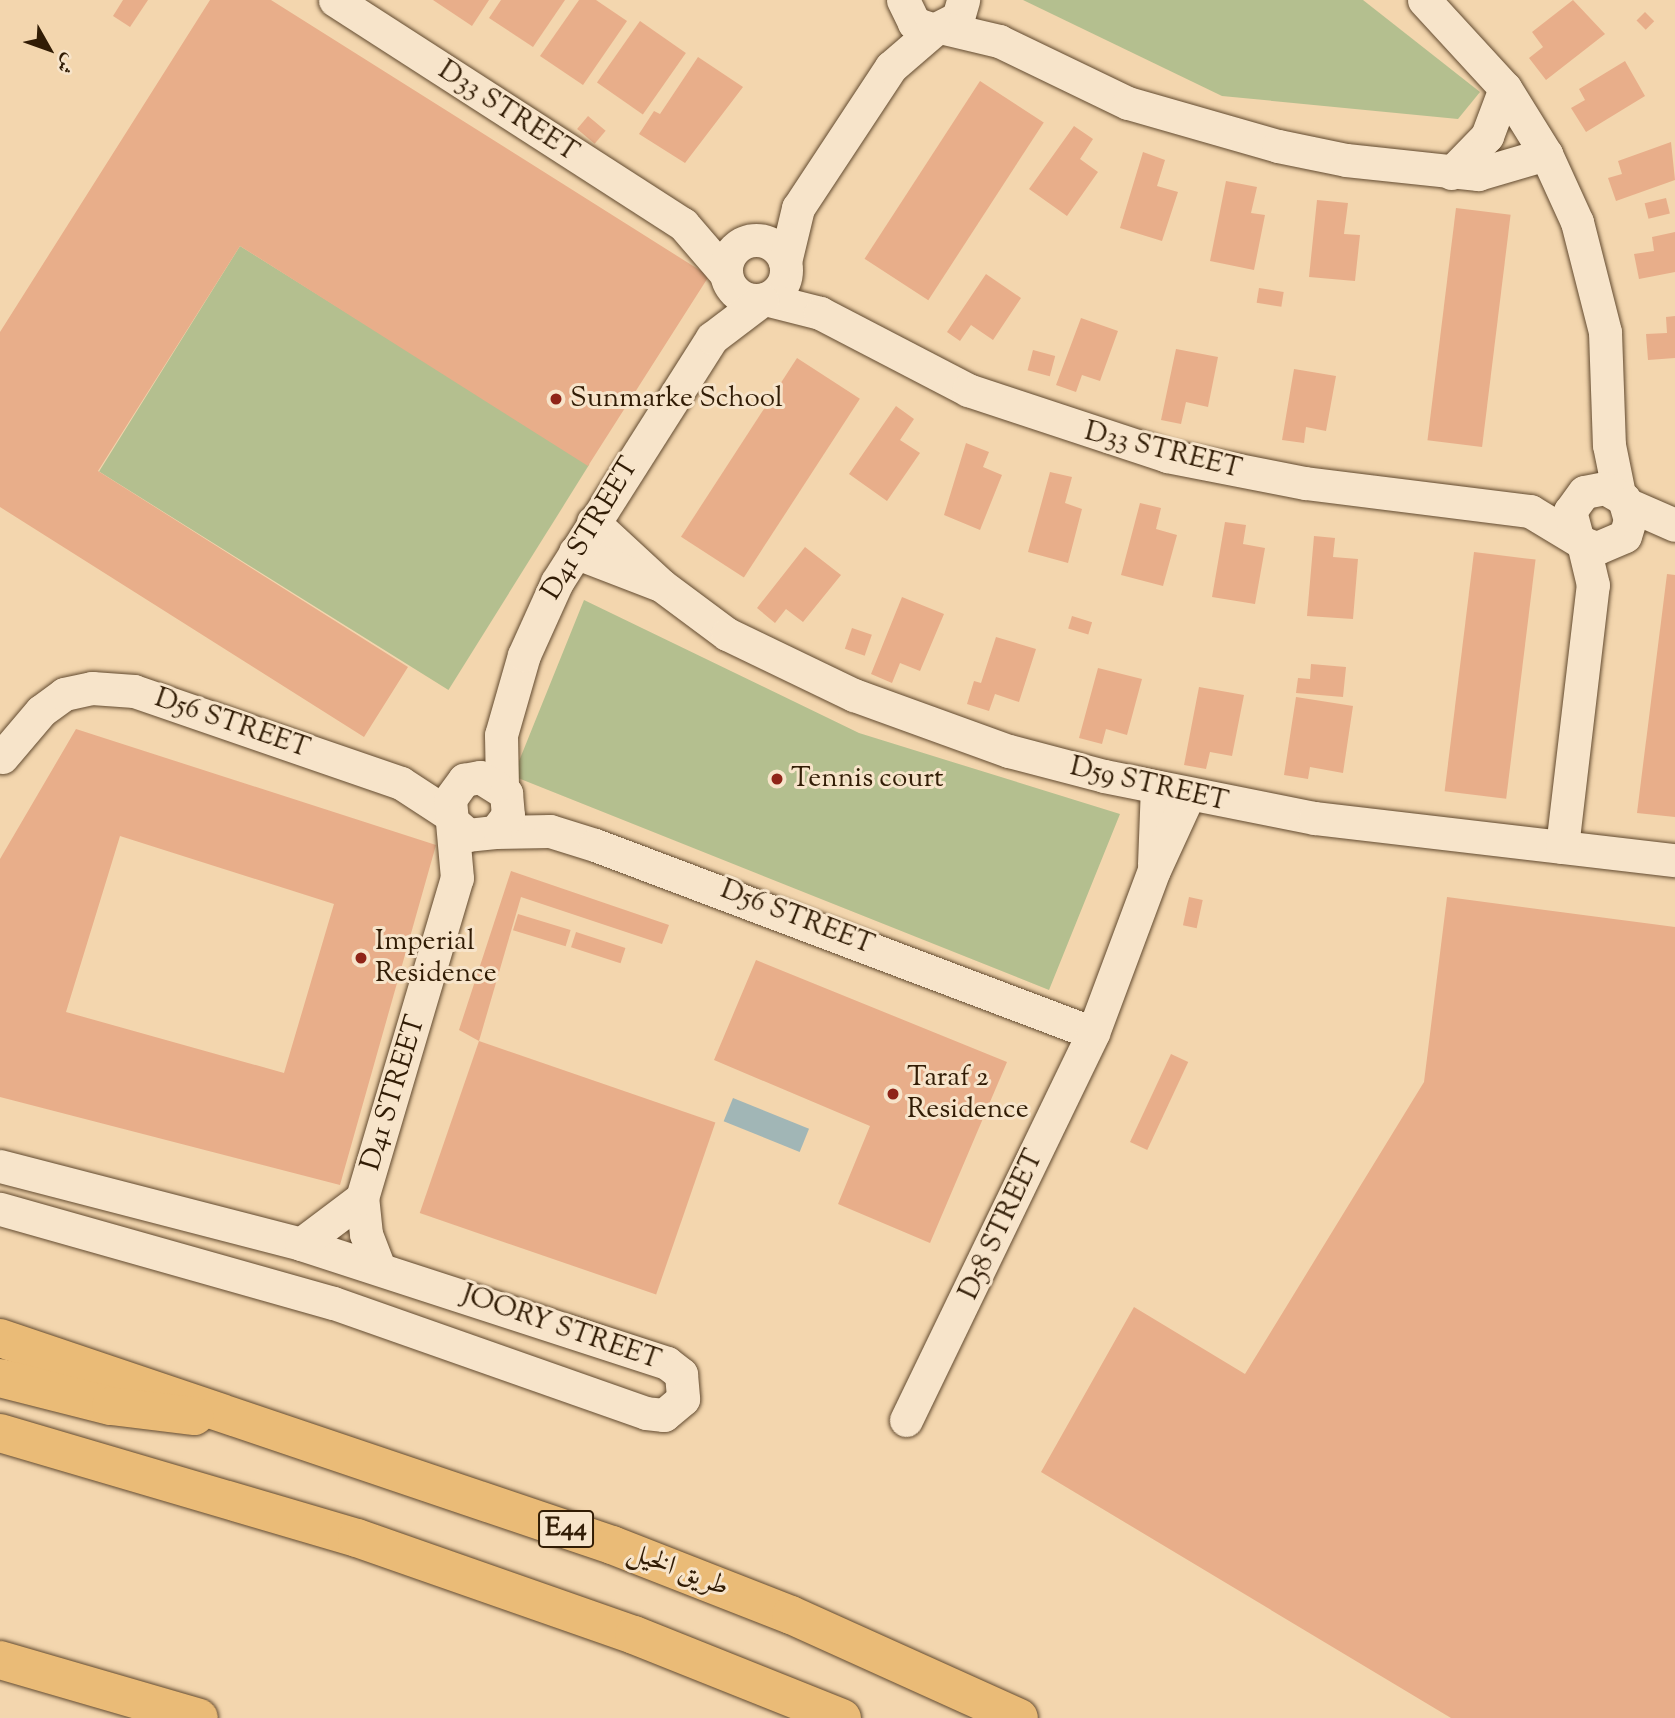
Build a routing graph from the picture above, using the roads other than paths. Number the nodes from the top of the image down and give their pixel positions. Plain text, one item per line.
1 (335, 0) edge
2 (965, 0) edge
3 (1424, 0) edge
4 (903, 4) edge
5 (939, 29) junction
6 (999, 41) junction
7 (891, 67) junction
8 (1505, 88) junction
9 (1546, 154) junction
10 (1451, 173) junction
11 (798, 208) junction
12 (683, 224) junction
13 (750, 241) junction
14 (785, 265) junction
15 (726, 277) junction
16 (764, 299) junction
17 (820, 313) junction
18 (712, 338) junction
19 (1610, 510) junction
20 (1530, 511) junction
21 (593, 522) junction
22 (1675, 527) edge
23 (1580, 540) junction
24 (575, 552) junction
25 (661, 585) junction
26 (1592, 585) junction
27 (1, 758) edge
28 (1157, 787) junction
29 (1189, 794) junction
30 (474, 798) junction
31 (550, 831) junction
32 (492, 834) junction
33 (1562, 847) junction
34 (1675, 860) edge
35 (1154, 870) junction
36 (457, 878) junction
37 (1093, 1033) junction
38 (0, 1166) edge
39 (362, 1198) junction
40 (0, 1209) edge
41 (301, 1244) junction
42 (379, 1268) junction
43 (0, 1338) edge
44 (0, 1378) edge
45 (248, 1418) junction
46 (906, 1420) dead end
47 (0, 1433) edge
48 (0, 1660) edge
49 (199, 1718) edge
50 (842, 1718) edge
51 (1019, 1718) edge

1 - 12 street, D33 STREET
2 - 5 street
2 - 6 street
3 - 8 street
4 - 5 street
4 - 7 street
5 - 6 street
5 - 7 street
6 - 10 street
7 - 11 street
8 - 9 street
8 - 10 street
9 - 10 street
9 - 19 street
11 - 13 street
11 - 14 street
12 - 13 street, D33 STREET
12 - 15 street, D33 STREET
13 - 14 street
13 - 15 street
14 - 16 street
14 - 17 street, D33 STREET
15 - 16 street
15 - 18 street, D41 STREET
16 - 17 street, D33 STREET
16 - 18 street, D41 STREET
17 - 20 street, D33 STREET
18 - 21 street, D41 STREET
19 - 20 street, D33 STREET
19 - 22 street, D33 STREET
19 - 23 street
19 - 23 street
19 - 26 street
20 - 23 street, D33 STREET
21 - 24 street, D41 STREET
21 - 25 street, D59 STREET
23 - 26 street
24 - 25 street, D59 STREET
24 - 30 street, D41 STREET
25 - 28 street, D59 STREET
26 - 33 street
27 - 30 street, D56 STREET
28 - 29 street, D59 STREET
28 - 35 street, D58 STREET
29 - 33 street, D59 STREET
29 - 35 street, D58 STREET
30 - 31 street
30 - 32 street, D41 STREET
30 - 32 street, D56 STREET
30 - 36 street, D41 STREET
31 - 32 street, D56 STREET
31 - 37 street, D56 STREET
32 - 36 street, D41 STREET
33 - 34 street, D59 STREET
35 - 37 street, D58 STREET
36 - 39 street, D41 STREET
37 - 46 street, D58 STREET
38 - 41 street, JOORY STREET
39 - 41 street
39 - 42 street, D41 STREET
40 - 42 street, JOORY STREET
41 - 42 street, JOORY STREET
43 - 45 highway
44 - 45 highway
45 - 51 highway, طريق الخيل / E44
47 - 50 highway
48 - 49 highway

